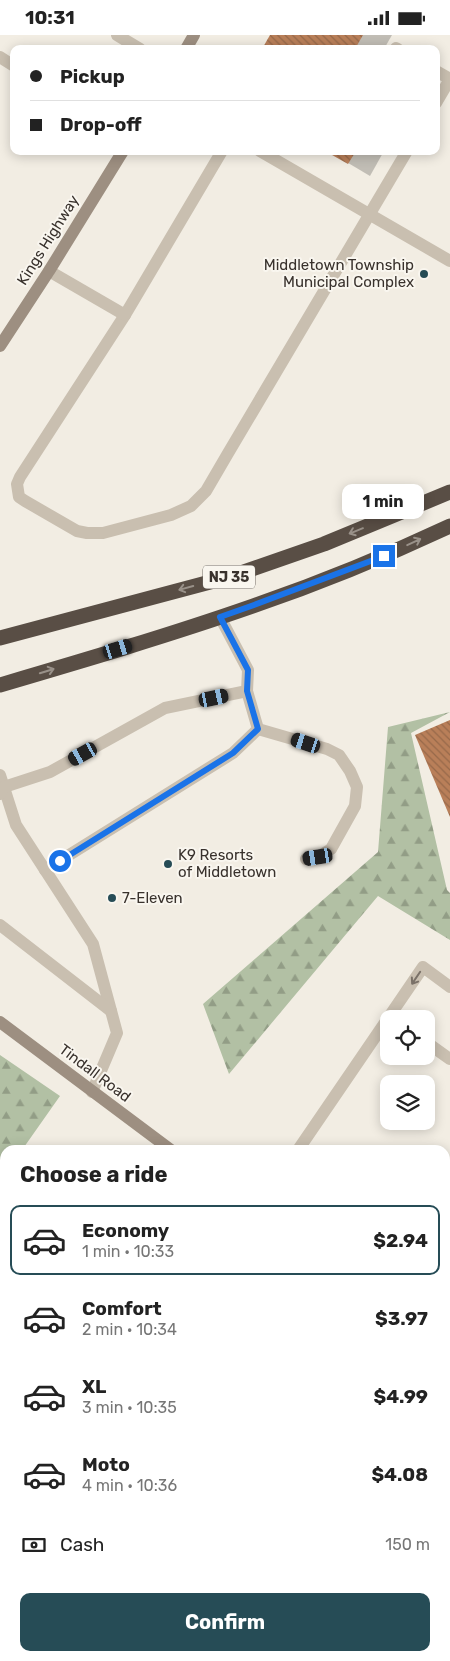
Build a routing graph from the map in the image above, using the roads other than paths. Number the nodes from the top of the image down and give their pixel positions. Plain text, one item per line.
1 (117, 35) edge
2 (133, 45) edge
3 (440, 73) edge
4 (440, 96) edge
5 (121, 155) edge
6 (220, 155) edge
7 (267, 155) edge
8 (405, 155) edge
9 (370, 215) junction
10 (450, 261) edge
11 (49, 271) junction
12 (125, 315) junction
13 (0, 345) edge
14 (450, 492) edge
15 (450, 526) edge
16 (220, 617) junction
17 (0, 638) edge
18 (0, 685) edge
19 (247, 691) junction
20 (258, 729) junction
21 (1, 785) edge
22 (306, 859) dead end
23 (45, 871) junction
24 (0, 925) edge
25 (450, 987) edge
26 (396, 1010) edge
27 (111, 1011) junction
28 (0, 1021) edge
29 (380, 1034) edge
30 (435, 1048) edge
31 (450, 1059) edge
32 (92, 1092) junction
33 (164, 1145) edge
34 (302, 1145) edge

1 - 2 street
3 - 4 street
5 - 11 street, Kings Highway
6 - 12 street
7 - 9 street
8 - 9 street
9 - 10 street
9 - 12 street
11 - 12 street
11 - 13 street, Kings Highway
14 -> 17 highway, NJ 35
16 -> 15 highway, NJ 35
18 -> 16 highway, NJ 35
16 - 19 street
19 - 20 street
19 - 21 street
20 - 22 street
20 - 23 street
21 - 23 street
23 - 27 street
24 - 27 street
25 -> 26 street
27 - 32 street
28 - 32 street, Tindall Road
29 - 34 street
30 - 31 street
32 - 33 street, Tindall Road

